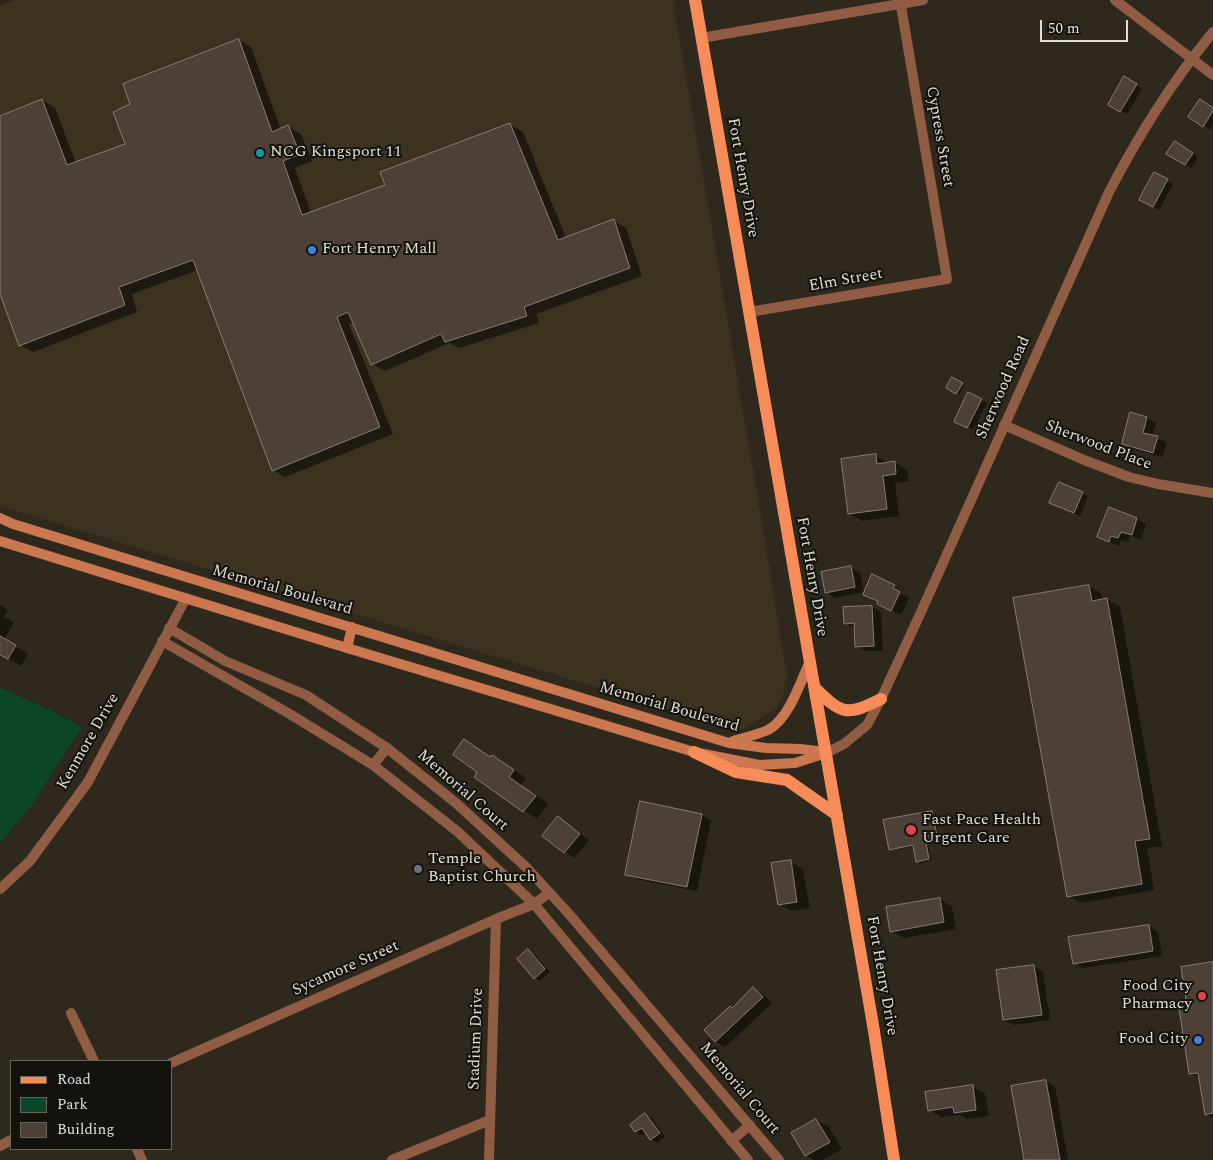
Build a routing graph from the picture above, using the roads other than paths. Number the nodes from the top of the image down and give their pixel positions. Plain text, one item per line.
1 (695, 0) edge
2 (923, 0) edge
3 (1116, 0) edge
4 (901, 2) edge
5 (1213, 32) edge
6 (701, 38) junction
7 (1191, 58) junction
8 (1213, 75) edge
9 (948, 279) joint
10 (748, 312) junction
11 (1004, 425) junction
12 (1213, 493) edge
13 (0, 518) edge
14 (0, 541) edge
15 (195, 581) junction
16 (186, 598) junction
17 (352, 627) junction
18 (169, 628) junction
19 (162, 640) junction
20 (347, 648) junction
21 (810, 660) junction
22 (815, 688) junction
23 (881, 699) junction
24 (729, 743) junction
25 (387, 748) junction
26 (694, 752) junction
27 (826, 753) junction
28 (373, 765) junction
29 (837, 815) junction
30 (0, 889) edge
31 (549, 893) junction
32 (534, 904) junction
33 (496, 919) junction
34 (71, 1013) dead end
35 (94, 1060) edge
36 (172, 1063) edge
37 (490, 1120) junction
38 (750, 1125) junction
39 (731, 1141) junction
40 (392, 1160) edge
41 (489, 1160) edge
42 (748, 1160) edge
43 (779, 1160) edge
44 (894, 1160) edge

1 - 6 main road, Fort Henry Drive
2 - 4 street
3 - 7 street
4 - 6 street
4 - 9 street, Cypress Street
5 - 7 street, Sherwood Road
6 - 10 main road, Fort Henry Drive
7 - 8 street
7 - 11 street, Sherwood Road
9 - 10 street, Elm Street
10 - 21 main road, Fort Henry Drive
11 - 12 street, Sherwood Place
11 - 23 street, Sherwood Road
13 - 15 main road, Memorial Boulevard
14 - 16 main road, Memorial Boulevard
15 - 16 main road
15 - 17 main road, Memorial Boulevard
16 - 18 street, Kenmore Drive
16 - 20 main road, Memorial Boulevard
17 - 20 main road
17 - 24 main road, Memorial Boulevard
18 - 19 street, Kenmore Drive
18 - 25 street, Memorial Court
19 - 28 street
19 - 30 street, Kenmore Drive
20 - 26 main road, Memorial Boulevard
21 - 22 main road, Fort Henry Drive
21 - 24 main road
22 - 23 main road
22 - 27 main road, Fort Henry Drive
23 - 27 street, Sherwood Road
24 - 27 main road, Memorial Boulevard
25 - 28 street
25 - 31 street, Memorial Court
26 - 27 main road, Memorial Boulevard
26 - 29 main road
27 - 29 main road, Fort Henry Drive
28 - 32 street
29 - 44 main road, Fort Henry Drive
31 - 32 street, Sycamore Street
31 - 38 street, Memorial Court
32 - 33 street, Sycamore Street
32 - 39 street
33 - 36 street, Sycamore Street
33 - 37 street, Stadium Drive
34 - 35 street
37 - 40 street
37 - 41 street, Stadium Drive
38 - 39 street
38 - 43 street, Memorial Court
39 - 42 street

